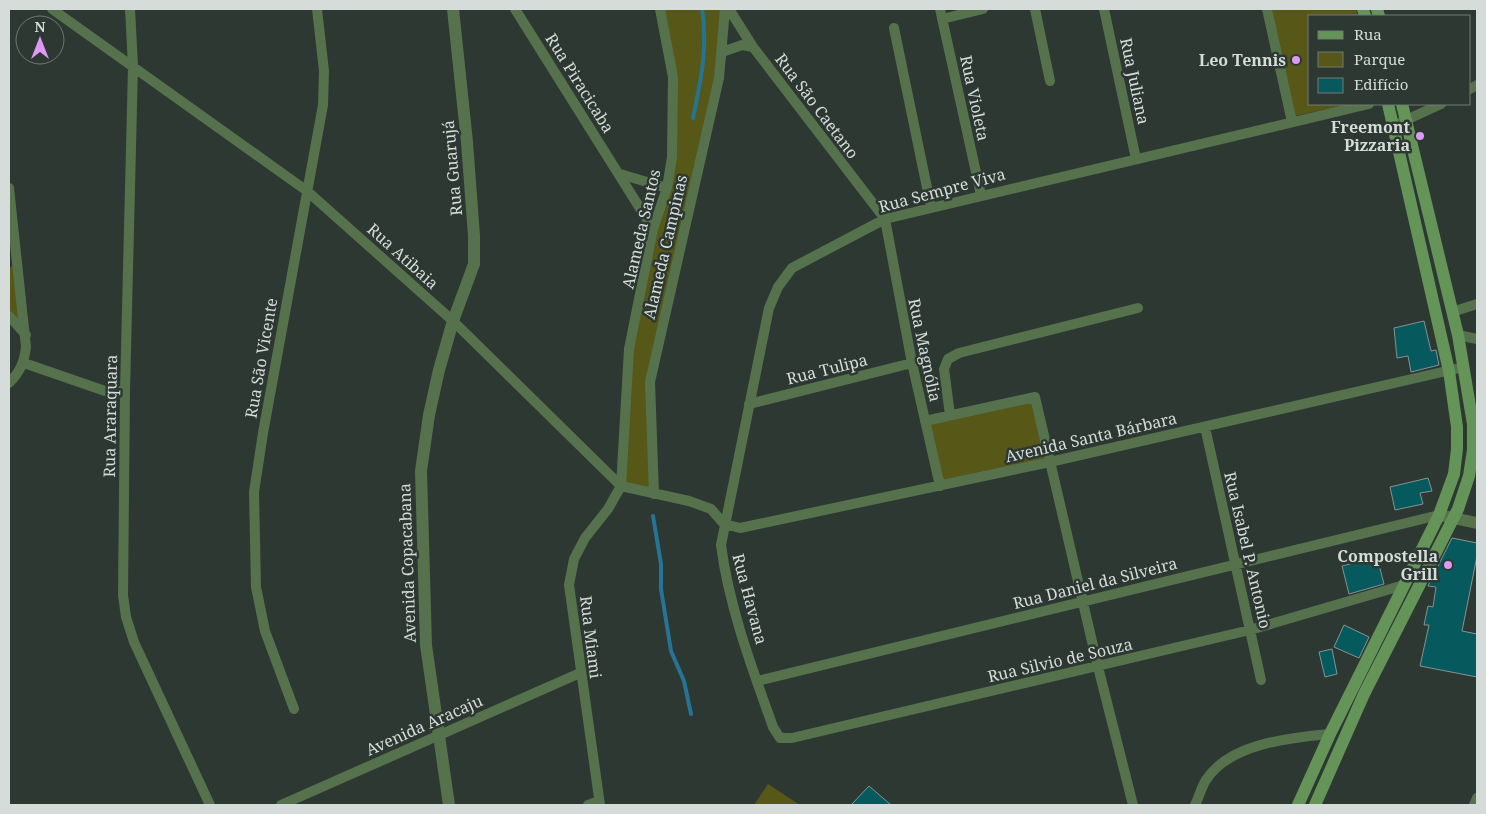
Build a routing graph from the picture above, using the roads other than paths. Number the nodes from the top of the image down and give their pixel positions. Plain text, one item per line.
1 (52, 9) edge
2 (130, 9) edge
3 (317, 9) edge
4 (453, 9) edge
5 (515, 9) edge
6 (660, 9) edge
7 (727, 9) edge
8 (983, 9) edge
9 (1035, 9) edge
10 (1104, 9) edge
11 (1266, 9) edge
12 (941, 14) edge
13 (894, 28) dead end
14 (753, 47) junction
15 (722, 52) junction
16 (133, 66) junction
17 (1050, 81) dead end
18 (1365, 105) edge
19 (1388, 105) edge
20 (1402, 105) edge
21 (1439, 105) edge
22 (1406, 121) junction
23 (1292, 122) junction
24 (1393, 126) junction
25 (1136, 159) junction
26 (620, 174) junction
27 (9, 188) edge
28 (667, 188) junction
29 (307, 191) junction
30 (981, 195) junction
31 (931, 207) junction
32 (884, 219) junction
33 (653, 229) junction
34 (17, 261) junction
35 (9, 268) edge
36 (1477, 304) edge
37 (1138, 308) dead end
38 (1452, 312) junction
39 (9, 316) edge
40 (453, 321) junction
41 (26, 335) junction
42 (1458, 335) junction
43 (1477, 339) edge
44 (24, 363) junction
45 (912, 364) junction
46 (1464, 367) junction
47 (1449, 371) junction
48 (9, 383) edge
49 (125, 391) junction
50 (749, 404) junction
51 (950, 416) junction
52 (925, 421) junction
53 (1205, 427) junction
54 (1050, 462) junction
55 (621, 486) junction
56 (940, 486) junction
57 (654, 494) junction
58 (1439, 515) junction
59 (1453, 518) junction
60 (1477, 522) edge
61 (724, 524) junction
62 (1236, 564) junction
63 (1404, 585) junction
64 (1082, 602) junction
65 (1250, 630) junction
66 (1098, 667) junction
67 (580, 673) junction
68 (1261, 680) dead end
69 (757, 681) junction
70 (294, 709) dead end
71 (1330, 734) junction
72 (437, 736) junction
73 (1477, 798) edge
74 (599, 803) edge
75 (210, 805) edge
76 (281, 805) edge
77 (449, 805) edge
78 (588, 805) edge
79 (1133, 805) edge
80 (1195, 805) edge
81 (1298, 805) edge
82 (1315, 805) edge
83 (1474, 805) edge

1 - 16 street, Rua Atibaia
2 - 16 street, Rua Araraquara
3 - 29 street, Rua São Vicente
4 - 40 street, Rua Guarujá
5 - 26 street, Rua Piracicaba
6 - 28 street, Alameda Santos
7 - 14 street, Rua São Caetano
7 - 15 street, Alameda Campinas
8 - 12 street
9 - 17 street
10 - 25 street, Rua Juliana
11 - 23 street
12 - 30 street, Rua Violeta
13 - 31 street
14 - 15 street
14 - 32 street, Rua São Caetano
15 - 57 street, Alameda Campinas
16 - 29 street, Rua Atibaia
16 - 49 street, Rua Araraquara
18 - 23 street, Rua Sempre Viva
19 - 24 main road
20 - 22 main road
21 - 22 street
22 - 24 street
22 - 38 main road
23 - 25 street, Rua Sempre Viva
24 - 47 main road
25 - 30 street, Rua Sempre Viva
26 - 28 street
26 - 33 street, Rua Piracicaba
27 - 34 street
28 - 33 street, Alameda Santos
29 - 40 street, Rua Atibaia
29 - 70 street, Rua São Vicente
30 - 31 street, Rua Sempre Viva
31 - 32 street, Rua Sempre Viva
32 - 45 street, Rua Magnólia
32 - 50 street, Rua Sempre Viva
33 - 55 street, Alameda Santos
34 - 35 street
34 - 41 street
36 - 38 street
37 - 51 street
38 - 42 main road
39 - 41 street
40 - 55 street, Rua Atibaia
40 - 72 street, Avenida Copacabana
41 - 44 street
42 - 43 street
42 - 46 main road
44 - 48 street
44 - 49 street
45 - 50 street, Rua Tulipa
45 - 52 street, Rua Magnólia
46 - 47 street, Avenida Santa Bárbara
46 - 59 main road
47 - 53 street, Avenida Santa Bárbara
47 - 58 main road
49 - 75 street, Rua Araraquara
50 - 61 street, Rua Sempre Viva
51 - 52 street
51 - 54 street
52 - 56 street, Rua Magnólia
53 - 54 street, Avenida Santa Bárbara
53 - 62 street, Rua Isabel P. Antonio
54 - 56 street, Avenida Santa Bárbara
54 - 64 street
55 - 57 street
55 - 67 street, Rua Miami
56 - 61 street, Avenida Santa Bárbara
57 - 61 street
58 - 59 street
58 - 62 street, Rua Daniel da Silveira
58 - 63 main road
59 - 60 street
59 - 82 main road
61 - 69 street, Rua Havana
62 - 64 street, Rua Daniel da Silveira
62 - 65 street, Rua Isabel P. Antonio
63 - 65 street, Rua Silvio de Souza
63 - 71 main road
64 - 66 street
64 - 69 street, Rua Daniel da Silveira
65 - 66 street, Rua Silvio de Souza
65 - 68 street, Rua Isabel P. Antonio
66 - 69 street, Rua Silvio de Souza
66 - 79 street
67 - 72 street, Avenida Aracaju
67 - 74 street, Rua Miami
71 - 80 street
71 - 81 main road
72 - 76 street, Avenida Aracaju
72 - 77 street, Avenida Copacabana
73 - 83 street
74 - 78 street

